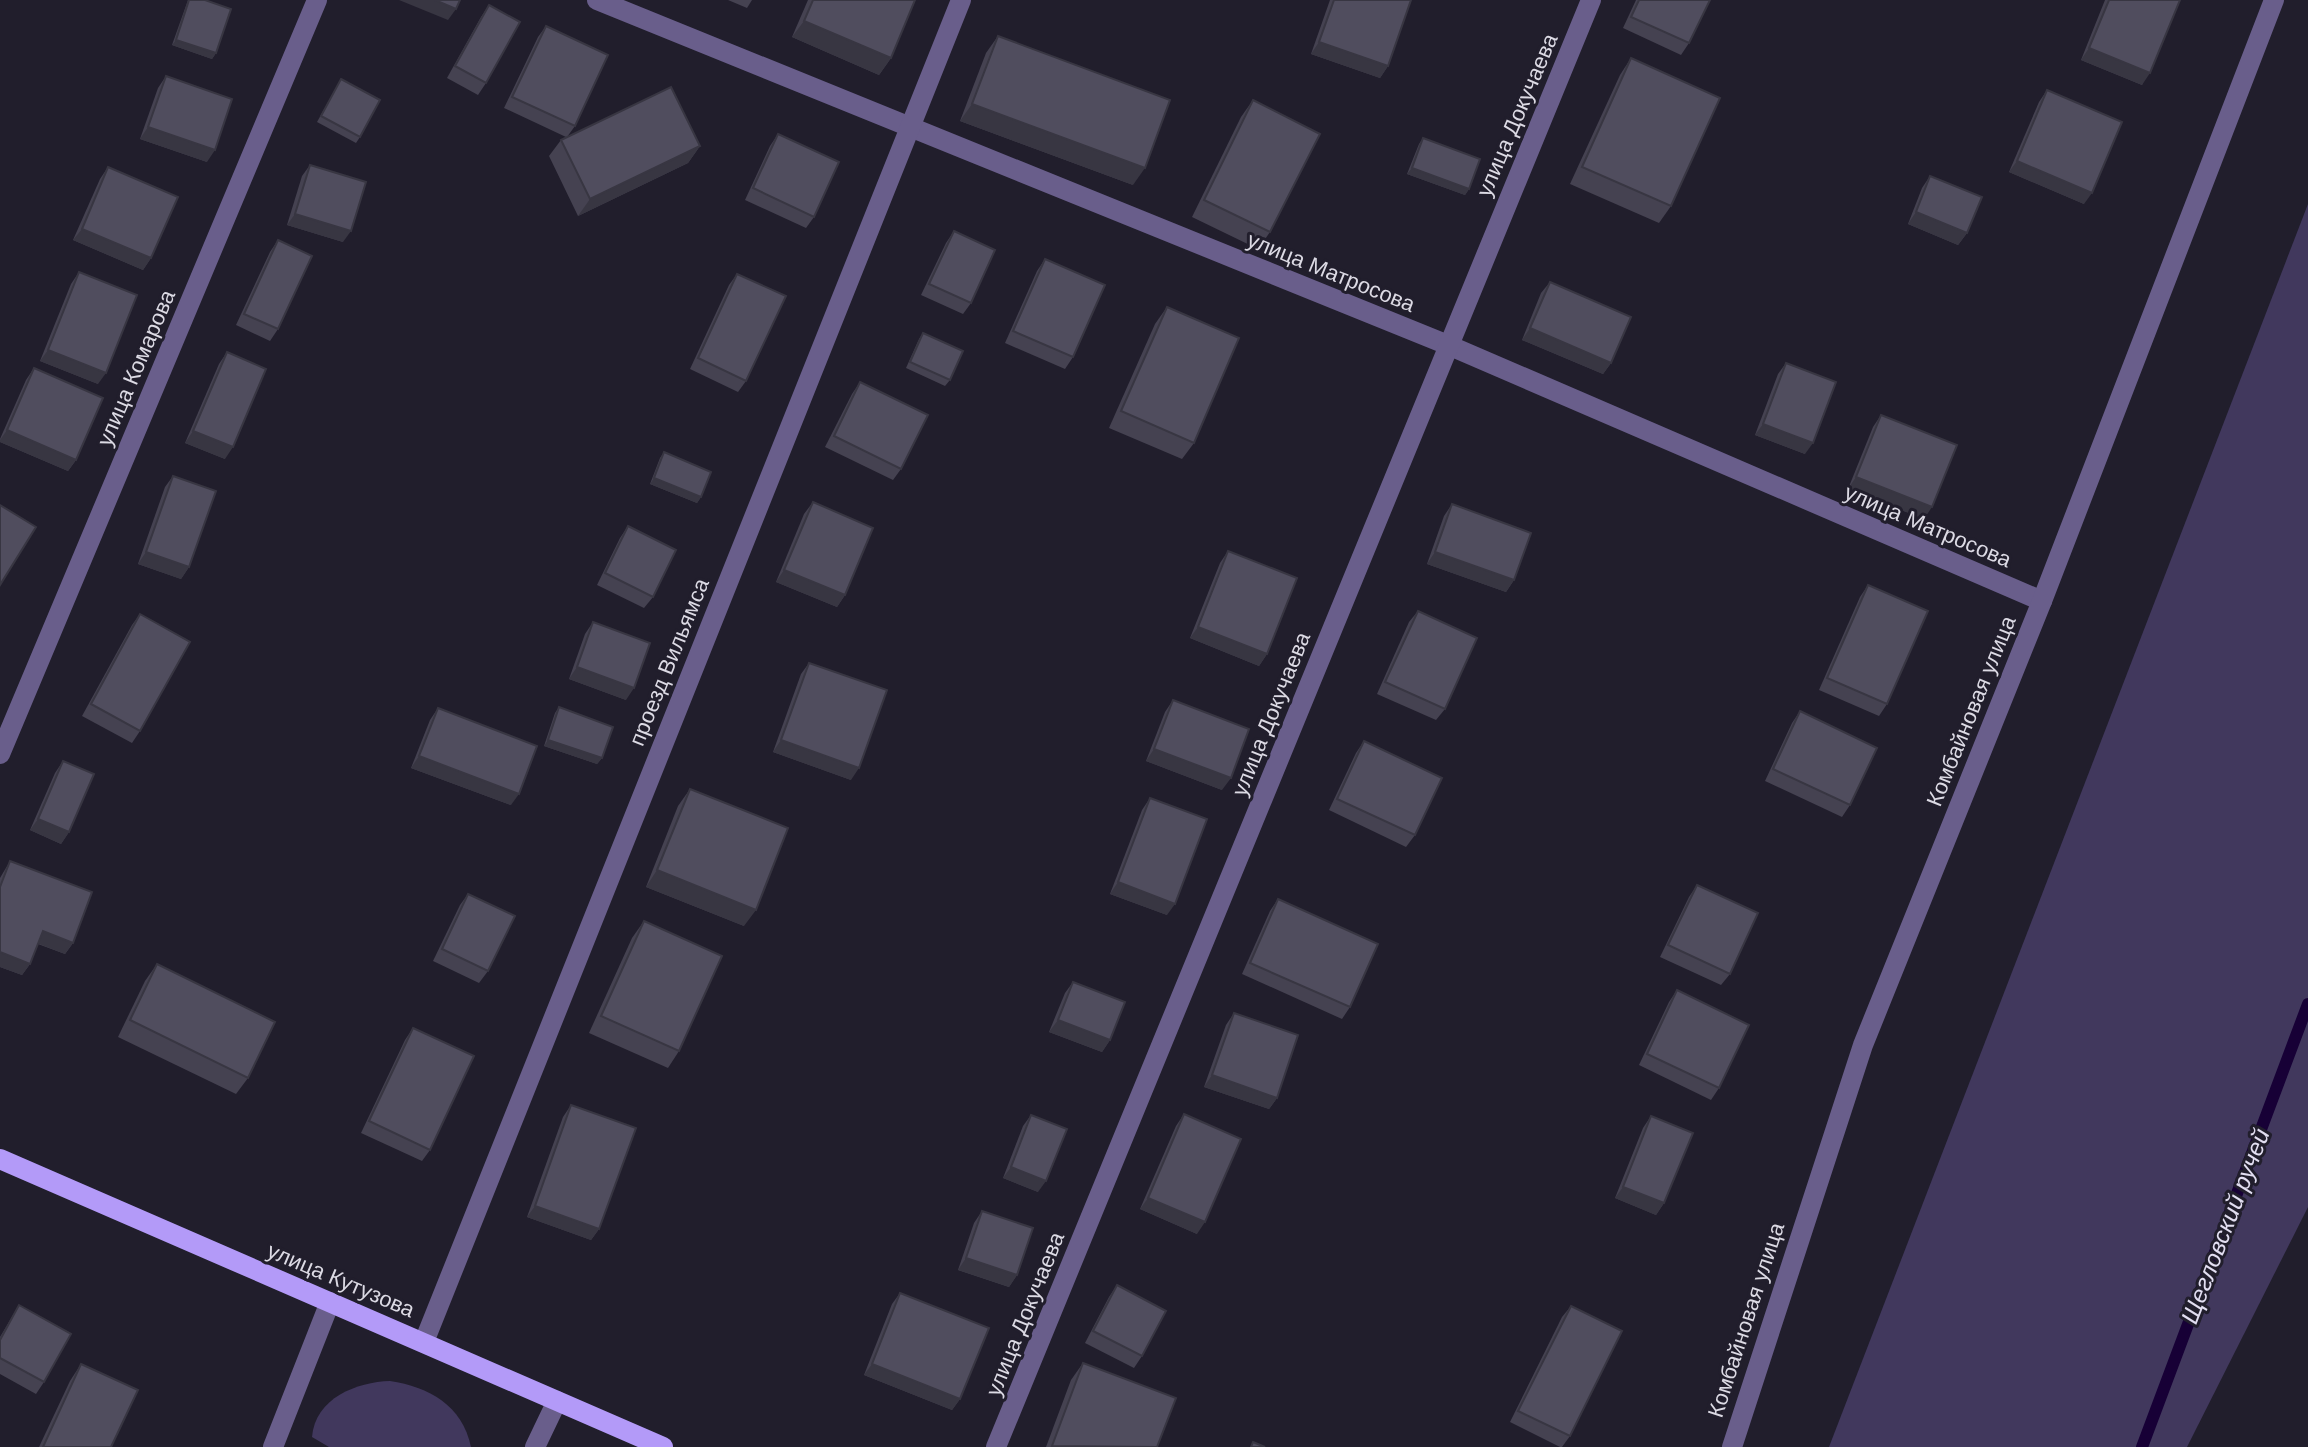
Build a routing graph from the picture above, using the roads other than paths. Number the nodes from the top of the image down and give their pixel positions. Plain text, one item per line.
1 (317, 0) edge
2 (597, 0) edge
3 (961, 0) edge
4 (1591, 0) edge
5 (2274, 0) edge
6 (908, 127) junction
7 (1448, 345) junction
8 (2042, 601) junction
9 (0, 754) edge
10 (0, 1159) edge
11 (330, 1302) junction
12 (424, 1342) junction
13 (557, 1401) junction
14 (273, 1447) edge
15 (535, 1447) edge
16 (663, 1447) edge
17 (996, 1447) edge
18 (1732, 1447) edge

1 - 9 street, улица Комарова
2 - 6 street, улица Матросова
3 - 6 street, проезд Вильямса
4 - 7 street, улица Докучаева
5 - 8 street, Комбайновая улица
6 - 7 street, улица Матросова
6 - 12 street, проезд Вильямса
7 - 8 street, улица Матросова
7 - 17 street, улица Докучаева
8 - 18 street, Комбайновая улица
10 - 11 main road, улица Кутузова
11 - 12 main road, улица Кутузова
11 - 14 street
12 - 13 main road, улица Кутузова
13 - 15 street
13 - 16 main road, улица Кутузова

